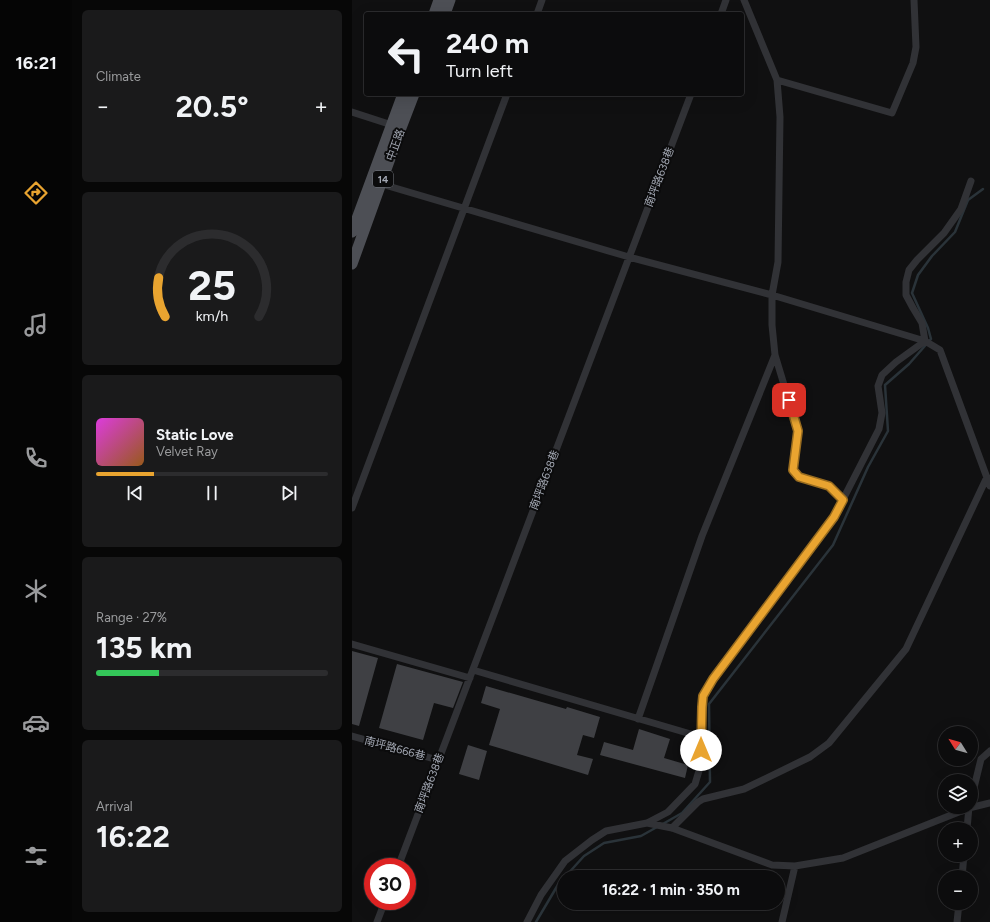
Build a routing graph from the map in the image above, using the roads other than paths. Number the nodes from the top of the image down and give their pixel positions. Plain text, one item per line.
1 (439, 0) edge
2 (450, 0) edge
3 (542, 0) edge
4 (726, 0) edge
5 (744, 0) edge
6 (914, 0) edge
7 (435, 12) edge
8 (446, 12) edge
9 (538, 12) edge
10 (722, 12) edge
11 (777, 80) junction
12 (403, 96) edge
13 (413, 96) edge
14 (506, 96) edge
15 (690, 96) edge
16 (352, 112) edge
17 (396, 126) junction
18 (971, 181) dead end
19 (376, 183) junction
20 (463, 208) junction
21 (352, 232) edge
22 (629, 256) junction
23 (352, 264) edge
24 (772, 295) junction
25 (925, 341) junction
26 (775, 355) junction
27 (986, 476) junction
28 (990, 486) edge
29 (843, 500) junction
30 (352, 508) edge
31 (352, 644) edge
32 (473, 670) junction
33 (470, 678) junction
34 (638, 719) junction
35 (352, 736) edge
36 (701, 737) junction
37 (990, 751) edge
38 (438, 760) junction
39 (977, 774) edge
40 (990, 803) edge
41 (978, 806) edge
42 (954, 814) edge
43 (647, 824) junction
44 (672, 828) junction
45 (401, 858) edge
46 (795, 866) junction
47 (382, 910) edge
48 (958, 910) edge
49 (377, 922) edge
50 (527, 922) edge
51 (782, 922) edge
52 (957, 922) edge

1 - 7 main road
2 - 8 main road
3 - 9 street
4 - 10 street
5 - 11 street
6 - 11 street
11 - 24 street
12 - 17 main road, 中正路 / 14
13 - 17 main road, 中正路 / 14
14 - 20 street
15 - 22 street, 南坪路638巷
16 - 17 street
17 - 19 main road, 中正路 / 14
18 - 25 street
19 - 20 street
19 - 21 main road, 中正路 / 14
19 - 23 main road, 中正路 / 14
20 - 22 street
20 - 30 street
22 - 24 street
22 - 32 street, 南坪路638巷
24 - 25 street
24 - 26 street
25 - 27 street
25 - 29 street
26 - 29 street
26 - 34 street
27 - 28 street
27 - 44 street
29 - 36 street
31 - 33 street
32 - 33 street, 南坪路638巷
32 - 34 street
33 - 38 street, 南坪路638巷
34 - 36 street
35 - 38 street, 南坪路666巷
36 - 43 street
37 - 39 street
38 - 45 street, 南坪路638巷
40 - 41 street
42 - 46 street
43 - 44 street
43 - 50 street
44 - 46 street
46 - 51 street
47 - 49 street
48 - 52 street

